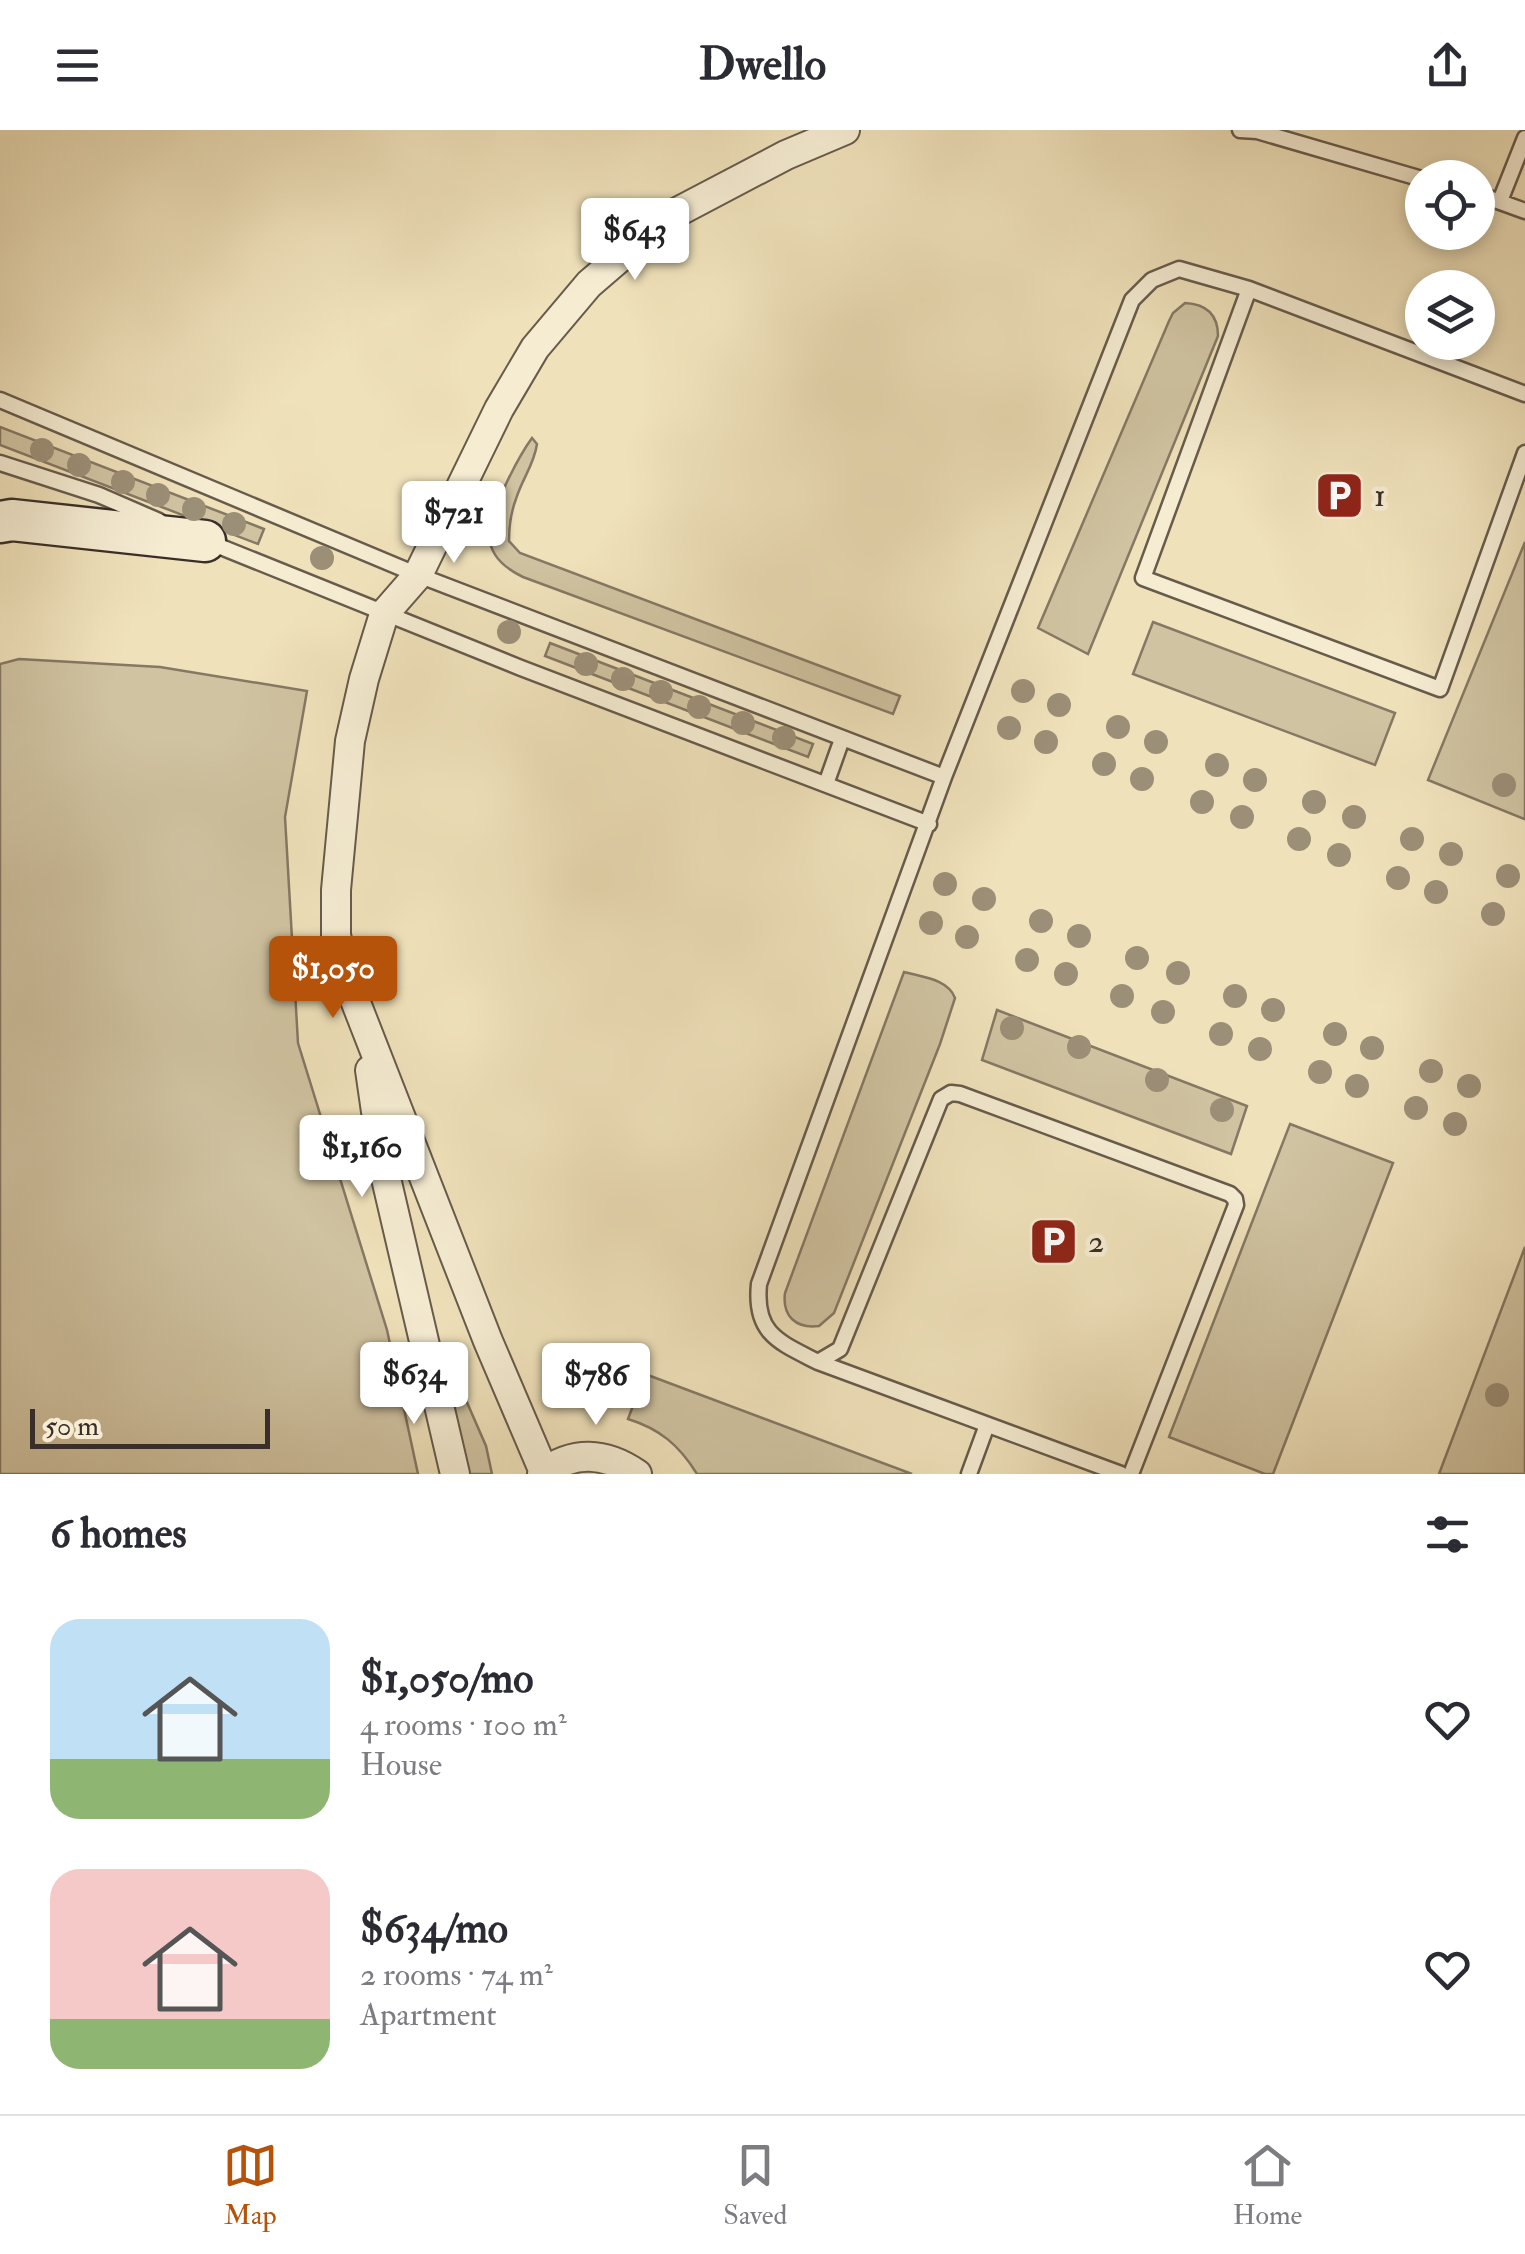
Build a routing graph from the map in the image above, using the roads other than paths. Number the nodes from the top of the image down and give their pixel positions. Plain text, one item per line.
1 (845, 130) edge
2 (1240, 130) edge
3 (1257, 131) edge
4 (1525, 138) edge
5 (1405, 174) edge
6 (1495, 199) edge
7 (1500, 201) junction
8 (1525, 210) edge
9 (1249, 290) junction
10 (1525, 394) edge
11 (0, 400) edge
12 (1525, 453) edge
13 (0, 463) edge
14 (0, 522) edge
15 (205, 541) junction
16 (418, 576) junction
17 (384, 614) junction
18 (842, 739) junction
19 (944, 777) junction
20 (826, 784) junction
21 (928, 824) junction
22 (363, 1020) junction
23 (818, 1362) junction
24 (986, 1424) junction
25 (543, 1473) edge
26 (455, 1474) edge
27 (637, 1474) edge
28 (969, 1474) edge
29 (1121, 1474) edge
30 (1131, 1474) edge

1 - 16 street
2 - 3 lane
3 - 5 lane
4 - 7 lane
6 - 7 lane
7 - 8 lane
9 - 10 lane
9 - 12 lane
9 - 19 lane
11 - 16 lane
13 - 15 lane
14 - 15 street
15 - 17 lane
16 - 17 street
16 - 18 lane
17 - 20 lane
17 - 22 street
18 - 19 lane
18 - 20 lane
19 - 21 lane
20 - 21 lane
21 - 23 lane
22 - 25 street
22 - 26 street
23 - 24 lane
23 - 30 lane
24 - 28 lane
24 - 29 lane
25 - 27 street

